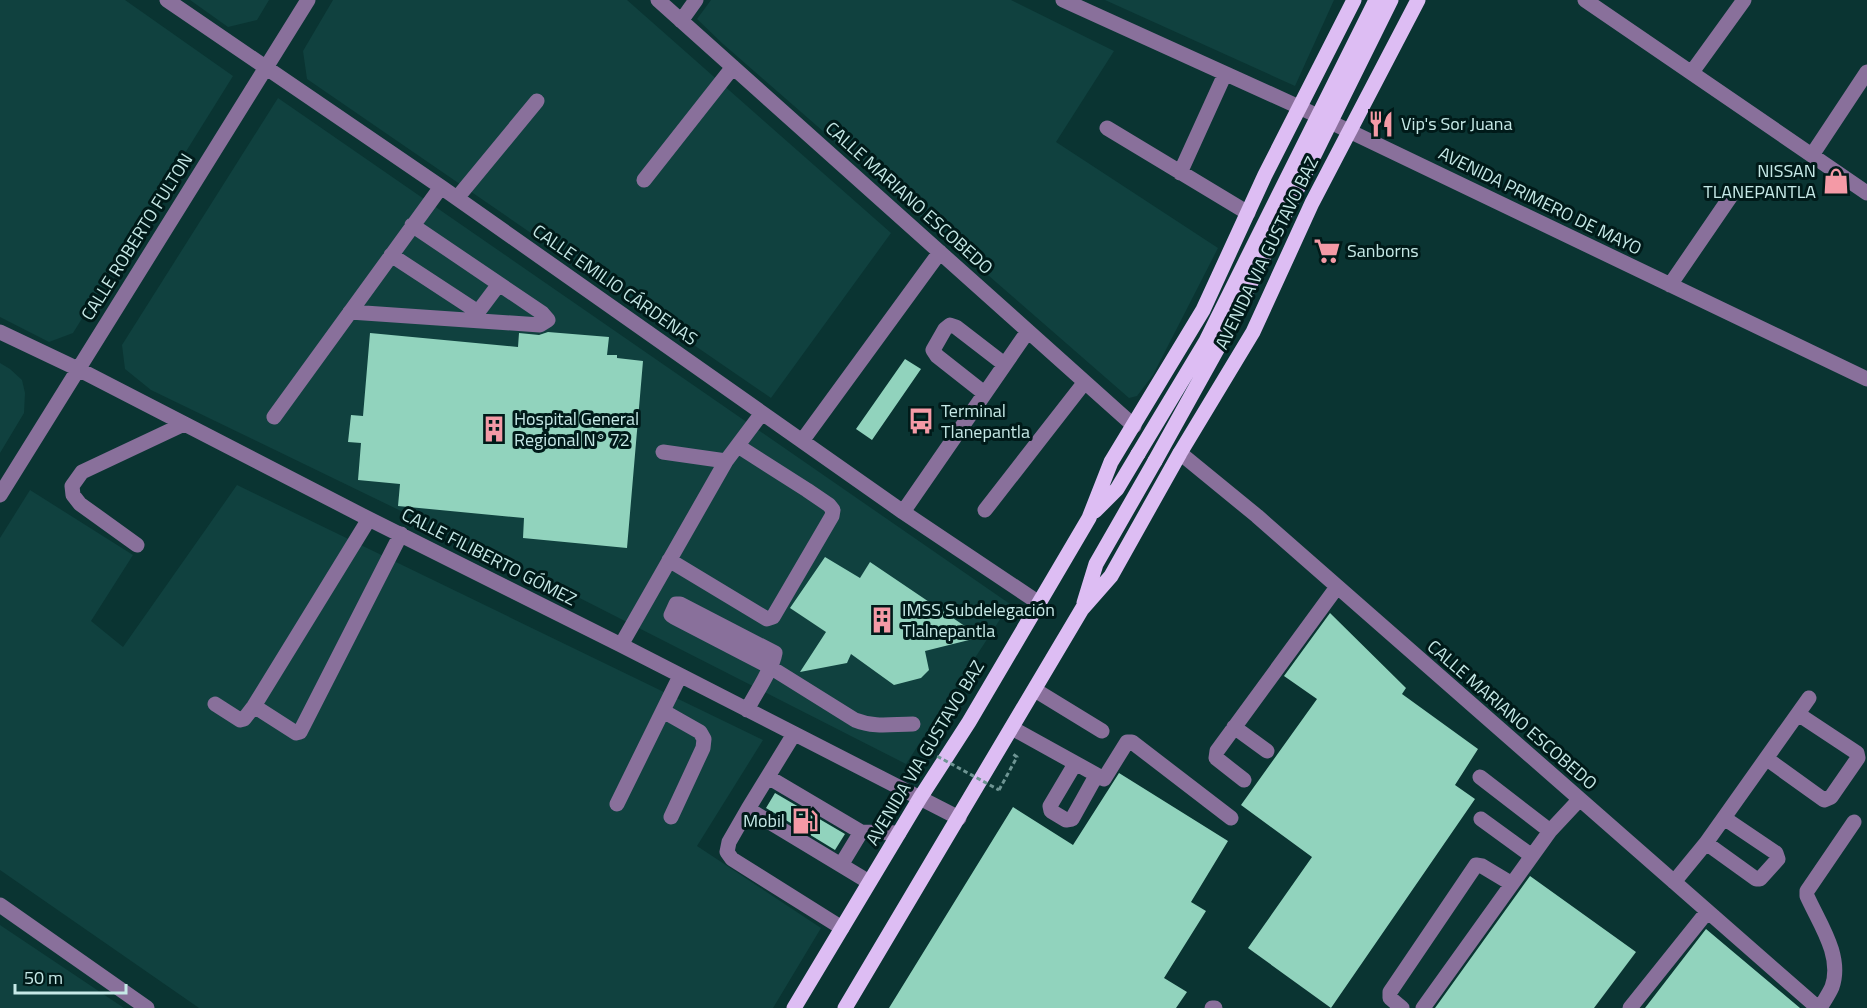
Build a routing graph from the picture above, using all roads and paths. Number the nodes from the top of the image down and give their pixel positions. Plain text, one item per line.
1 (167, 0) edge
2 (308, 0) edge
3 (658, 0) edge
4 (696, 0) edge
5 (1063, 0) edge
6 (1354, 0) edge
7 (1376, 0) edge
8 (1391, 0) edge
9 (1418, 0) edge
10 (1586, 0) edge
11 (1744, 0) edge
12 (681, 21) junction
13 (733, 67) junction
14 (265, 68) junction
15 (1692, 72) junction
16 (1867, 72) edge
17 (1225, 74) junction
18 (537, 101) dead end
19 (1299, 107) junction
20 (1107, 128) dead end
21 (1349, 131) junction
22 (1812, 155) junction
23 (1180, 172) junction
24 (1265, 175) junction
25 (644, 180) dead end
26 (441, 187) junction
27 (1733, 193) dead end
28 (1867, 193) edge
29 (457, 198) junction
30 (1312, 203) junction
31 (1248, 213) junction
32 (412, 225) junction
33 (940, 252) junction
34 (391, 255) junction
35 (499, 284) junction
36 (1670, 285) junction
37 (350, 312) junction
38 (478, 312) junction
39 (492, 321) junction
40 (1028, 331) junction
41 (0, 332) edge
42 (1004, 364) junction
43 (78, 369) junction
44 (1867, 380) edge
45 (1084, 383) junction
46 (984, 393) junction
47 (762, 413) junction
48 (274, 417) dead end
49 (184, 424) junction
50 (1134, 426) junction
51 (802, 441) junction
52 (738, 446) junction
53 (663, 452) dead end
54 (1180, 453) junction
55 (726, 461) junction
56 (0, 495) edge
57 (985, 510) dead end
58 (903, 512) junction
59 (1089, 518) junction
60 (369, 519) junction
61 (401, 534) junction
62 (137, 545) dead end
63 (669, 560) junction
64 (1338, 587) junction
65 (1039, 603) junction
66 (1082, 609) junction
67 (621, 645) junction
68 (770, 667) junction
69 (680, 676) junction
70 (1035, 690) junction
71 (1809, 699) dead end
72 (215, 704) dead end
73 (254, 706) junction
74 (747, 710) junction
75 (663, 711) junction
76 (1798, 714) junction
77 (941, 719) dead end
78 (913, 724) dead end
79 (1012, 728) junction
80 (1234, 728) junction
81 (1102, 731) dead end
82 (794, 734) junction
83 (1268, 751) dead end
84 (1017, 757) dead end
85 (1767, 759) junction
86 (1075, 764) junction
87 (1096, 776) junction
88 (768, 777) junction
89 (1480, 777) dead end
90 (1244, 780) dead end
91 (920, 798) junction
92 (1579, 800) junction
93 (617, 804) dead end
94 (748, 809) junction
95 (671, 817) dead end
96 (959, 818) junction
97 (1231, 818) dead end
98 (1724, 818) junction
99 (1481, 819) dead end
100 (1854, 822) dead end
101 (1550, 831) junction
102 (861, 832) junction
103 (899, 834) junction
104 (1706, 843) junction
105 (1532, 856) junction
106 (841, 865) junction
107 (869, 882) junction
108 (1674, 882) junction
109 (1512, 884) junction
110 (0, 905) edge
111 (1707, 912) junction
112 (842, 928) junction
113 (147, 1008) edge
114 (794, 1008) edge
115 (846, 1008) edge
116 (1402, 1008) edge
117 (1423, 1008) edge
118 (1630, 1008) edge
119 (1819, 1008) edge

1 - 14 street, CALLE EMILIO CÁRDENAS
2 - 14 street, CALLE ROBERTO FULTON
3 - 12 street, CALLE MARIANO ESCOBEDO
4 - 12 street
5 - 17 street, AVENIDA PRIMERO DE MAYO
6 - 19 main road, AVENIDA VIA GUSTAVO BAZ
7 - 59 main road, AVENIDA VIA GUSTAVO BAZ, bridge
8 - 66 main road, AVENIDA VIA GUSTAVO BAZ, bridge
9 - 21 main road, AVENIDA VIA GUSTAVO BAZ
10 - 15 street
11 - 15 street
12 - 13 street, CALLE MARIANO ESCOBEDO
13 - 25 street
13 - 33 street, CALLE MARIANO ESCOBEDO
14 - 26 street, CALLE EMILIO CÁRDENAS
14 - 43 street, CALLE ROBERTO FULTON
15 - 22 street
16 - 22 street
17 - 19 street, AVENIDA PRIMERO DE MAYO
17 - 23 street
18 - 29 street
19 - 21 street, AVENIDA PRIMERO DE MAYO
19 - 24 main road, AVENIDA VIA GUSTAVO BAZ
20 - 23 street
21 - 30 main road, AVENIDA VIA GUSTAVO BAZ
21 - 36 street, AVENIDA PRIMERO DE MAYO
22 - 28 street
23 - 31 street
24 - 30 main road
24 - 31 main road, AVENIDA VIA GUSTAVO BAZ
26 - 29 street, CALLE EMILIO CÁRDENAS
26 - 32 street
27 - 36 street
29 - 47 street, CALLE EMILIO CÁRDENAS
30 - 54 main road, AVENIDA VIA GUSTAVO BAZ
31 - 50 main road, AVENIDA VIA GUSTAVO BAZ
32 - 34 street
32 - 35 street
33 - 40 street, CALLE MARIANO ESCOBEDO
33 - 51 street
34 - 37 street
34 - 38 street
35 - 38 street
35 - 39 street
36 - 44 street, AVENIDA PRIMERO DE MAYO
37 - 39 street
37 - 48 street
38 - 39 street
40 - 42 street
40 - 45 street, CALLE MARIANO ESCOBEDO
41 - 43 street, CALLE FILIBERTO GÓMEZ
42 - 46 street
42 - 46 street
43 - 49 street, CALLE FILIBERTO GÓMEZ
43 - 56 street, CALLE ROBERTO FULTON
45 - 50 street, CALLE MARIANO ESCOBEDO
45 - 57 street
46 - 58 street
47 - 51 street, CALLE EMILIO CÁRDENAS
47 - 52 street
49 - 60 street, CALLE FILIBERTO GÓMEZ
49 - 62 street
50 - 59 main road, AVENIDA VIA GUSTAVO BAZ
51 - 58 street, CALLE EMILIO CÁRDENAS
52 - 55 street
52 - 63 street
53 - 55 street
54 - 64 street, CALLE MARIANO ESCOBEDO
54 - 66 main road, AVENIDA VIA GUSTAVO BAZ
55 - 63 street
58 - 65 street, CALLE EMILIO CÁRDENAS
59 - 65 main road, AVENIDA VIA GUSTAVO BAZ
60 - 61 street, CALLE FILIBERTO GÓMEZ
60 - 73 street
61 - 67 street, CALLE FILIBERTO GÓMEZ
61 - 73 street
63 - 67 street
64 - 80 street
64 - 92 street, CALLE MARIANO ESCOBEDO
65 - 91 main road, AVENIDA VIA GUSTAVO BAZ
66 - 70 main road, AVENIDA VIA GUSTAVO BAZ
67 - 69 street, CALLE FILIBERTO GÓMEZ
68 - 68 street
68 - 74 street
68 - 78 street
69 - 74 street, CALLE FILIBERTO GÓMEZ
69 - 75 street
70 - 79 main road, AVENIDA VIA GUSTAVO BAZ
70 - 81 street
71 - 76 street
72 - 73 street
74 - 82 street, CALLE FILIBERTO GÓMEZ
75 - 93 street
75 - 95 street
76 - 85 street
76 - 85 street
77 - 84 path, bridge
79 - 86 street
79 - 96 main road, AVENIDA VIA GUSTAVO BAZ
80 - 83 street
80 - 90 street
82 - 88 street
82 - 91 street, CALLE FILIBERTO GÓMEZ
85 - 98 street
86 - 87 street
86 - 87 street
87 - 97 street
88 - 94 street
88 - 102 street
89 - 101 street
91 - 96 street, CALLE FILIBERTO GÓMEZ
91 - 103 main road, AVENIDA VIA GUSTAVO BAZ
92 - 101 street
92 - 108 street, CALLE MARIANO ESCOBEDO
94 - 106 street
94 - 112 street
96 - 115 main road, AVENIDA VIA GUSTAVO BAZ
98 - 104 street
98 - 104 street
99 - 105 street
100 - 119 street
101 - 105 street
102 - 103 street
102 - 106 street
103 - 107 main road, AVENIDA VIA GUSTAVO BAZ
104 - 108 street
105 - 109 street
106 - 107 street
107 - 112 main road, AVENIDA VIA GUSTAVO BAZ
108 - 111 street, CALLE MARIANO ESCOBEDO
109 - 116 street
109 - 117 street
110 - 113 street
111 - 118 street
111 - 119 street, CALLE MARIANO ESCOBEDO
112 - 114 main road, AVENIDA VIA GUSTAVO BAZ

